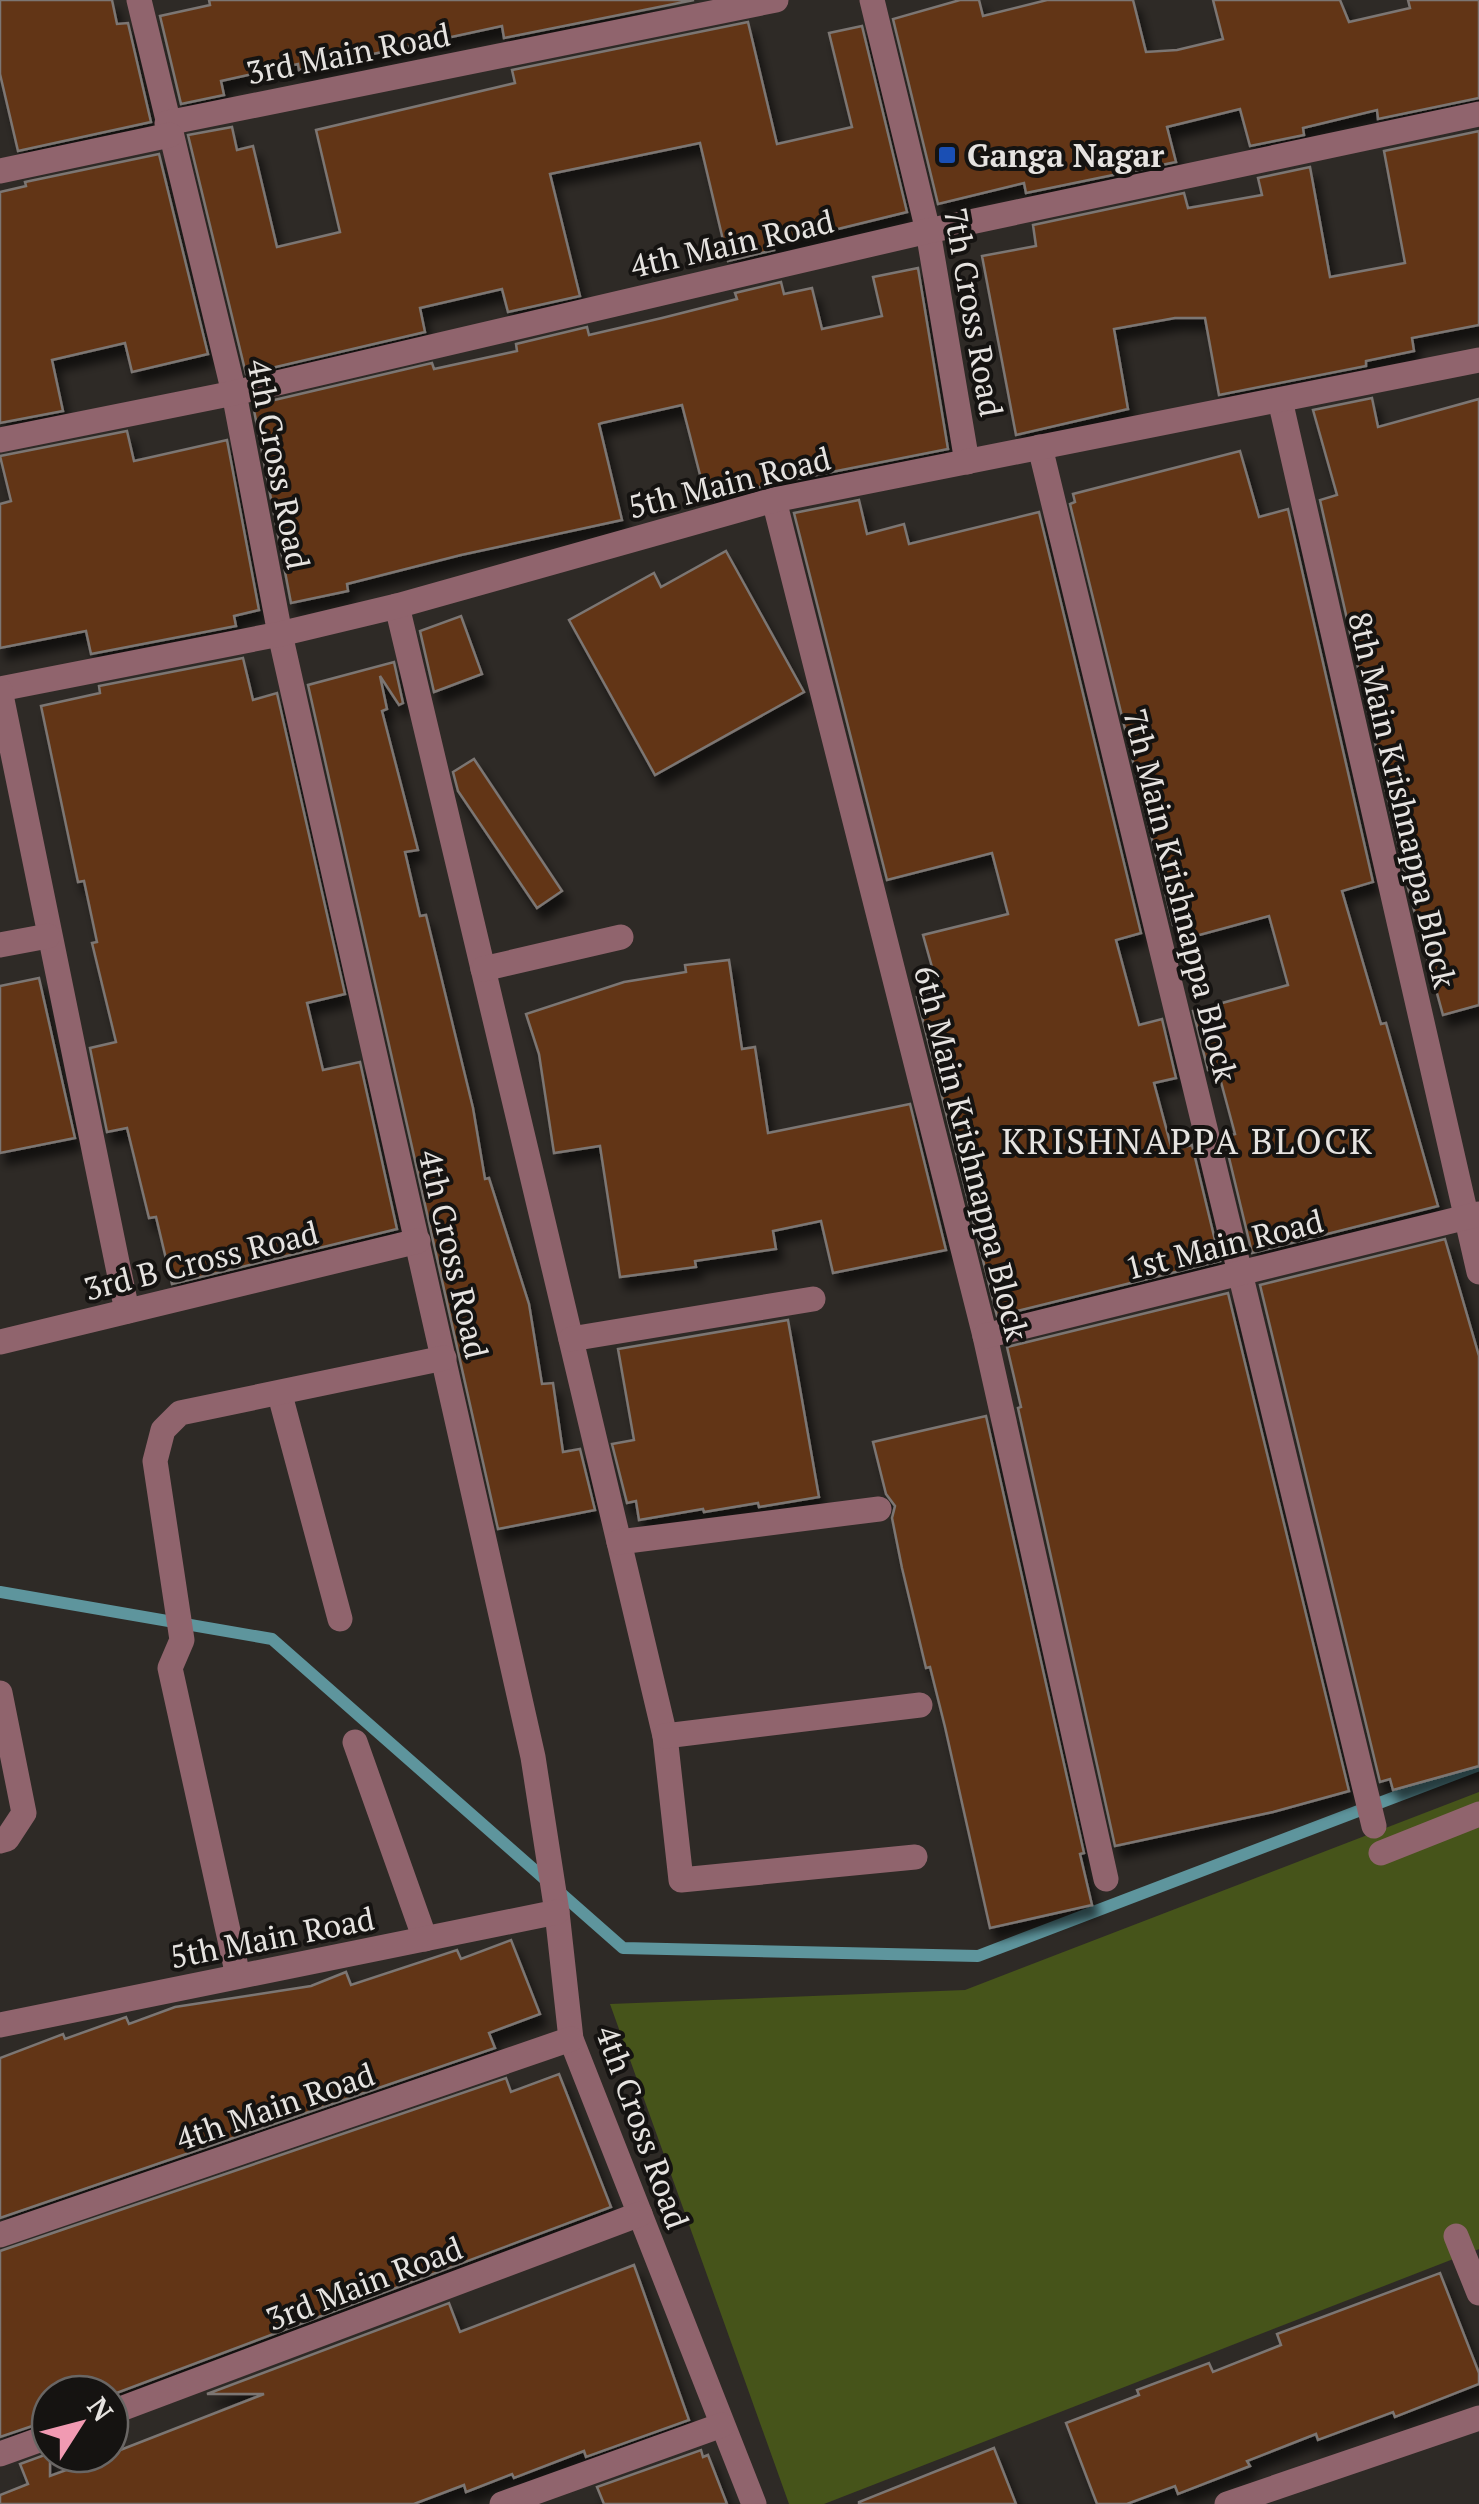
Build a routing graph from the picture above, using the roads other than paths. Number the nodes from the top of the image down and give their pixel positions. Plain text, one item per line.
1 (139, 0) edge
2 (776, 0) edge
3 (872, 0) edge
4 (1479, 114) edge
5 (168, 129) junction
6 (0, 172) edge
7 (928, 230) junction
8 (1479, 360) edge
9 (234, 393) junction
10 (1280, 400) junction
11 (0, 440) edge
12 (1040, 447) junction
13 (968, 462) junction
14 (774, 500) junction
15 (397, 606) junction
16 (280, 634) junction
17 (0, 689) edge
18 (48, 936) junction
19 (621, 937) dead end
20 (0, 946) edge
21 (483, 969) junction
22 (1472, 1216) edge
23 (418, 1240) junction
24 (1479, 1272) edge
25 (1239, 1273) junction
26 (813, 1299) dead end
27 (127, 1311) junction
28 (985, 1336) junction
29 (571, 1339) junction
30 (0, 1342) edge
31 (444, 1358) junction
32 (280, 1394) junction
33 (879, 1509) dead end
34 (618, 1542) junction
35 (340, 1619) dead end
36 (0, 1693) edge
37 (920, 1705) dead end
38 (665, 1736) junction
39 (355, 1742) dead end
40 (1479, 1814) edge
41 (1374, 1826) dead end
42 (0, 1841) edge
43 (1381, 1853) dead end
44 (915, 1857) dead end
45 (1106, 1879) dead end
46 (557, 1910) junction
47 (425, 1939) junction
48 (238, 1976) junction
49 (0, 2025) edge
50 (572, 2038) junction
51 (640, 2214) junction
52 (0, 2235) edge
53 (1456, 2236) dead end
54 (1479, 2293) edge
55 (130, 2405) edge
56 (1479, 2418) edge
57 (722, 2424) junction
58 (30, 2443) edge
59 (0, 2454) edge
60 (502, 2504) edge
61 (754, 2504) edge
62 (1228, 2504) edge

1 - 5 street, 4th Cross Road
2 - 5 street, 3rd Main Road
3 - 7 street, 7th Cross Road
4 - 7 street, 4th Main Road
5 - 6 street, 3rd Main Road
5 - 9 street, 4th Cross Road
7 - 9 street, 4th Main Road
7 - 13 street, 7th Cross Road
8 - 10 street, 5th Main Road
9 - 11 street, 4th Main Road
9 - 16 street, 4th Cross Road
10 - 12 street, 5th Main Road
10 - 22 street, 8th Main Krishnappa Block
12 - 13 street, 5th Main Road
12 - 25 street, 7th Main Krishnappa Block
13 - 14 street, 5th Main Road
14 - 15 street, 5th Main Road
14 - 28 street, 6th Main Krishnappa Block
15 - 16 street, 5th Main Road
15 - 21 street
16 - 17 street, 5th Main Road
16 - 23 street, 4th Cross Road
17 - 18 street
18 - 20 street
18 - 27 street
19 - 21 street
21 - 29 street
22 - 24 street, 8th Main Krishnappa Block
22 - 25 street, 1st Main Road
23 - 27 street, 3rd B Cross Road
23 - 31 street, 4th Cross Road
25 - 28 street, 1st Main Road
25 - 41 street, 7th Main Krishnappa Block
26 - 29 street
27 - 30 street, 3rd B Cross Road
28 - 45 street, 6th Main Krishnappa Block
29 - 34 street
31 - 32 street
31 - 46 street, 4th Cross Road
32 - 35 street
32 - 48 street
33 - 34 street
34 - 38 street
36 - 42 street
37 - 38 street
38 - 44 street
39 - 47 street
40 - 43 street
46 - 47 street, 5th Main Road
46 - 50 street, 4th Cross Road
47 - 48 street, 5th Main Road
48 - 49 street, 5th Main Road
50 - 51 street, 4th Cross Road
50 - 52 street, 4th Main Road
51 - 55 street, 3rd Main Road
51 - 57 street, 4th Cross Road
53 - 54 street
56 - 62 street
57 - 60 street
57 - 61 street, 4th Cross Road
58 - 59 street

